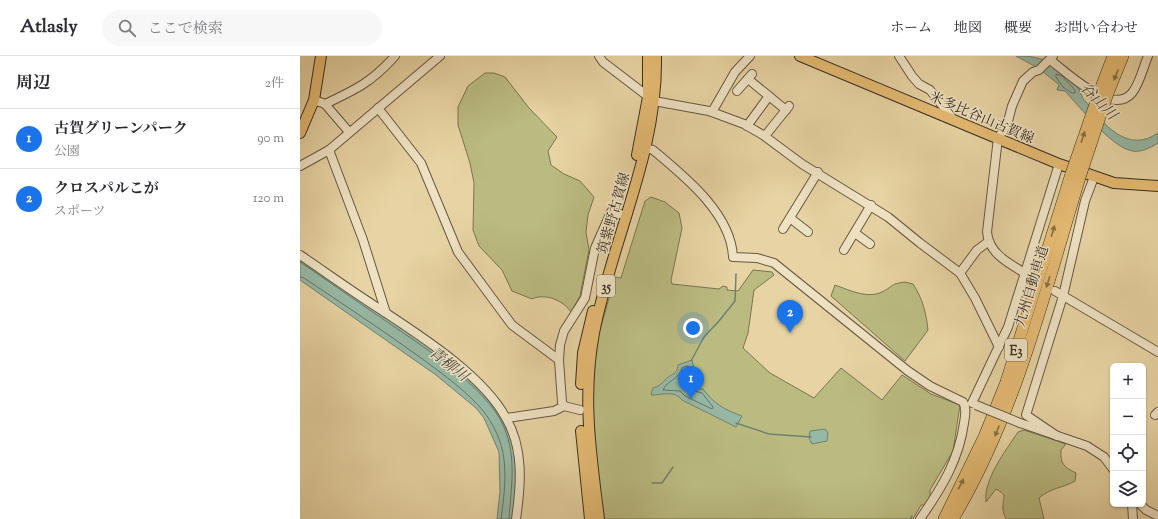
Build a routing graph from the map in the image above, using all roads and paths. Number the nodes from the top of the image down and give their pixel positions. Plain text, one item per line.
1 (321, 56) edge
2 (395, 56) edge
3 (440, 56) edge
4 (599, 56) edge
5 (648, 56) edge
6 (656, 56) edge
7 (750, 56) edge
8 (800, 56) edge
9 (899, 56) edge
10 (1113, 56) edge
11 (1123, 56) edge
12 (1148, 56) edge
13 (1051, 59) edge
14 (737, 91) dead end
15 (1104, 92) junction
16 (769, 96) junction
17 (651, 99) junction
18 (314, 100) junction
19 (325, 104) junction
20 (378, 108) junction
21 (712, 112) junction
22 (953, 119) junction
23 (747, 126) junction
24 (300, 132) edge
25 (349, 132) junction
26 (765, 136) junction
27 (998, 138) junction
28 (646, 148) junction
29 (329, 150) junction
30 (1059, 164) junction
31 (300, 166) edge
32 (818, 172) junction
33 (1075, 176) junction
34 (1094, 177) junction
35 (1158, 186) edge
36 (871, 205) junction
37 (620, 214) junction
38 (790, 218) junction
39 (783, 229) dead end
40 (808, 232) dead end
41 (854, 233) junction
42 (988, 242) junction
43 (870, 244) dead end
44 (844, 250) dead end
45 (300, 255) edge
46 (960, 273) junction
47 (1028, 275) junction
48 (1056, 291) dead end
49 (1063, 296) junction
50 (386, 313) junction
51 (999, 347) junction
52 (1158, 352) edge
53 (559, 360) junction
54 (971, 405) junction
55 (564, 406) junction
56 (580, 410) junction
57 (507, 418) junction
58 (1057, 436) junction
59 (1110, 465) edge
60 (1132, 507) edge
61 (1143, 507) edge
62 (1158, 516) edge
63 (516, 519) edge
64 (590, 519) edge
65 (599, 519) edge
66 (920, 519) edge
67 (944, 519) edge
68 (953, 519) edge
69 (1133, 519) edge

1 - 18 main road
2 - 19 street
3 - 20 street
4 - 17 street
5 - 17 main road, 筑紫野古賀線 / 35
6 - 17 main road, 筑紫野古賀線 / 35
7 - 21 street
8 - 22 main road, 米多比谷山古賀線
9 - 22 street
10 - 15 highway, 九州自動車道 / E3
11 -> 15 highway, 九州自動車道 / E3
12 - 13 street
13 - 27 street
14 - 16 street
15 - 33 highway, 九州自動車道 / E3, bridge
16 - 23 street
16 - 26 street
17 - 21 street
17 - 28 main road, 筑紫野古賀線 / 35
17 - 37 main road, 筑紫野古賀線 / 35
18 - 19 street
18 - 24 main road
19 - 25 street
20 - 25 street
20 - 53 street
21 - 23 street
22 - 27 main road, 米多比谷山古賀線
23 - 26 street
25 - 29 street
26 - 32 street
27 - 30 main road, 米多比谷山古賀線
27 - 42 street
28 - 54 street
28 - 65 main road, 筑紫野古賀線 / 35
29 - 31 street
29 - 50 street
30 - 34 main road, 米多比谷山古賀線
30 - 47 street
32 - 36 street
32 - 38 street
67 -> 33 highway, 九州自動車道 / E3
33 -> 68 highway, 九州自動車道 / E3
34 - 35 main road, 米多比谷山古賀線
34 - 49 street
36 - 41 street
36 - 46 street
37 - 53 street
37 - 56 main road, 筑紫野古賀線 / 35
38 - 39 street
38 - 40 street
41 - 43 street
41 - 44 street
42 - 46 street
42 - 47 street
45 - 50 street
46 - 51 street
47 - 51 street
48 - 49 street
49 - 52 street
49 - 58 street
50 - 57 street
51 - 54 street
53 - 55 street
54 - 58 street, bridge
54 - 66 street
55 - 56 street
55 - 57 street
56 - 64 main road, 筑紫野古賀線 / 35
57 - 63 street
58 - 59 street
60 - 69 street
61 - 62 street

